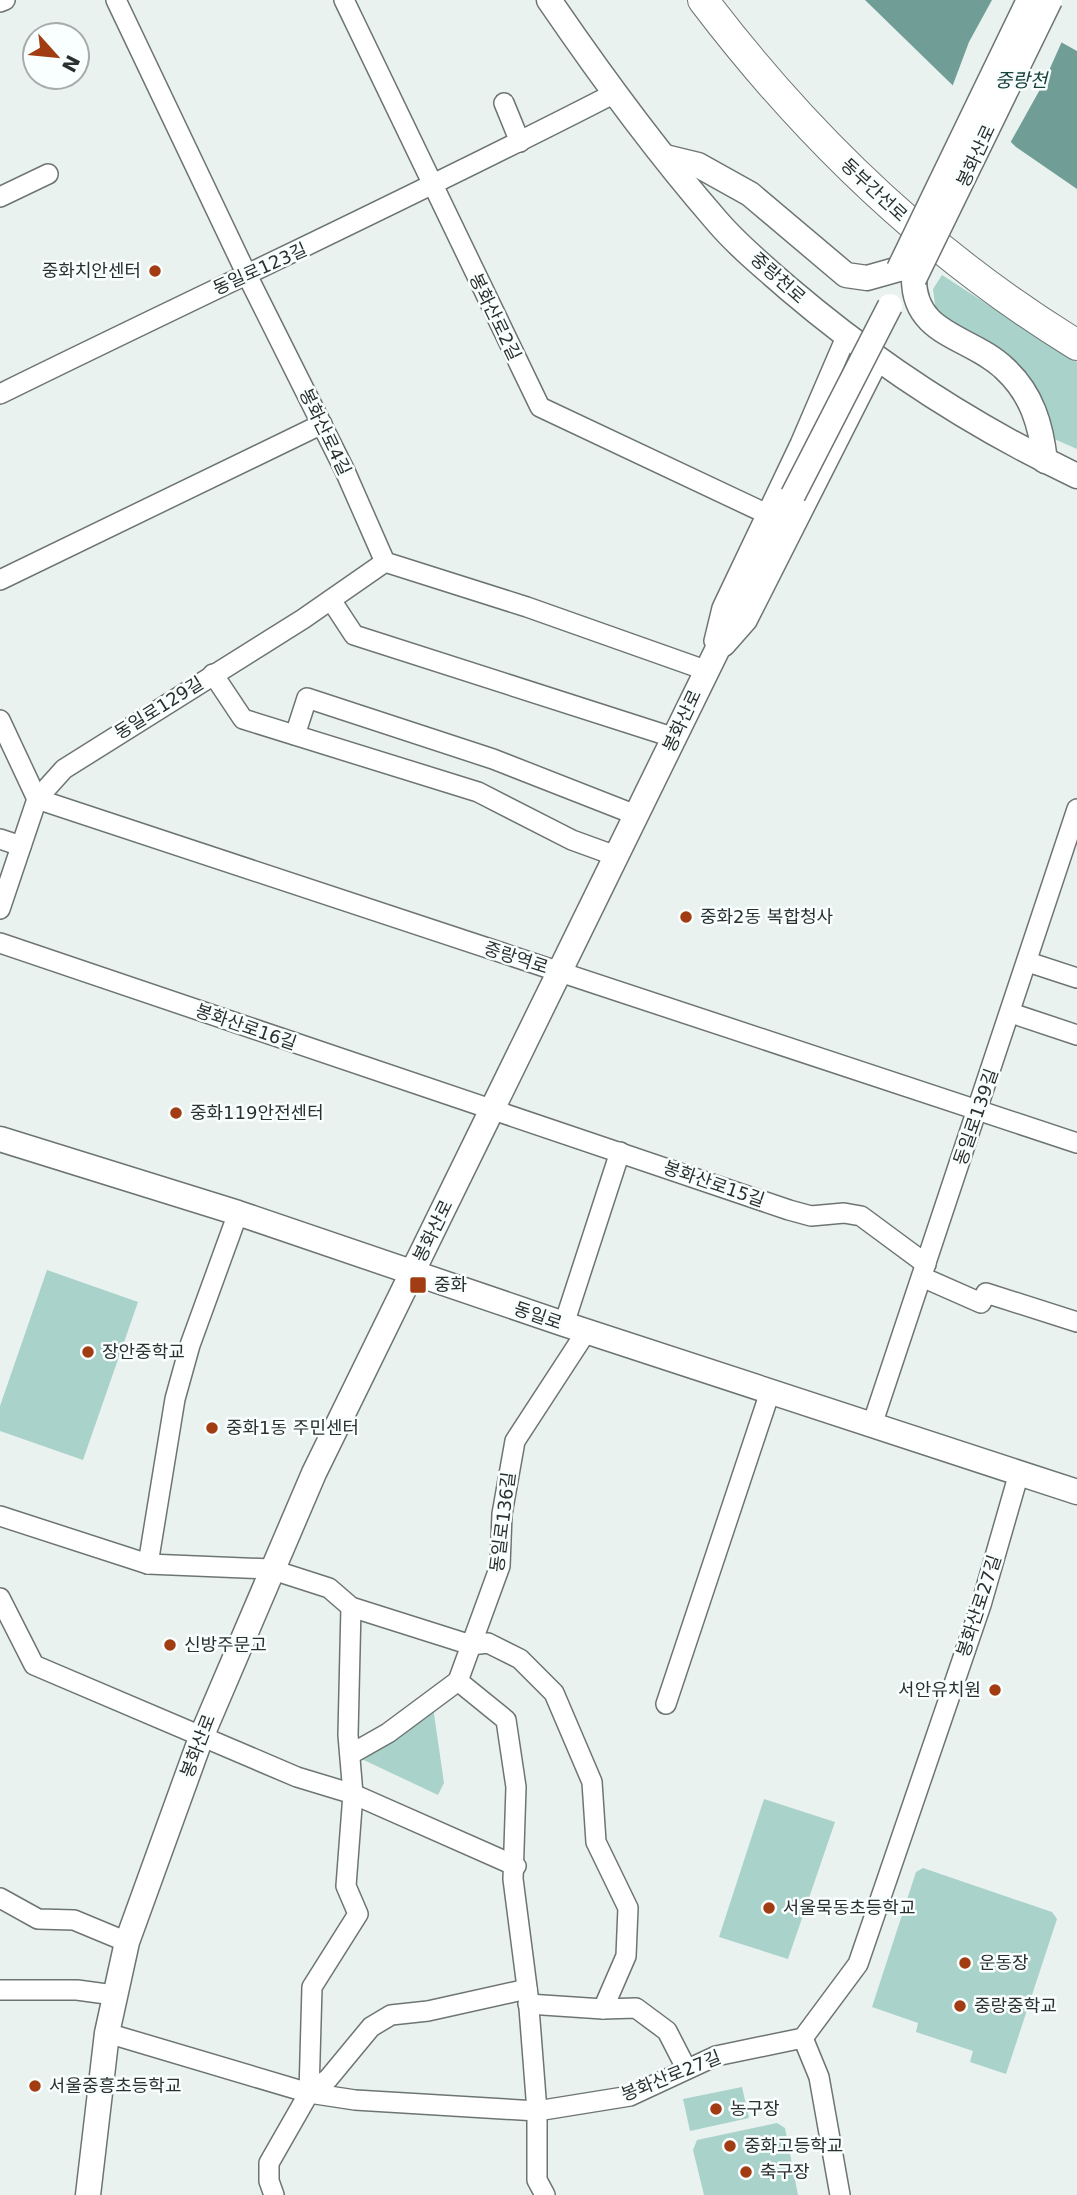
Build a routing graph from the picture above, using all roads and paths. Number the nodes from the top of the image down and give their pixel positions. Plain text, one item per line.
1 (5, 0) edge
2 (116, 0) edge
3 (344, 0) edge
4 (550, 0) edge
5 (704, 0) edge
6 (1029, 0) edge
7 (1050, 0) edge
8 (0, 2) edge
9 (613, 94) junction
10 (505, 103) dead end
11 (520, 142) junction
12 (665, 157) junction
13 (48, 174) dead end
14 (432, 187) junction
15 (0, 197) edge
16 (246, 273) junction
17 (907, 274) junction
18 (846, 338) junction
19 (1077, 345) edge
20 (878, 362) junction
21 (0, 394) edge
22 (321, 424) junction
23 (1045, 461) junction
24 (1077, 476) edge
25 (766, 514) junction
26 (384, 562) junction
27 (0, 580) edge
28 (331, 600) junction
29 (706, 668) junction
30 (213, 674) junction
31 (0, 720) edge
32 (295, 735) junction
33 (675, 738) junction
34 (37, 799) junction
35 (1077, 809) edge
36 (636, 815) junction
37 (0, 839) edge
38 (21, 846) junction
39 (616, 856) junction
40 (0, 909) edge
41 (0, 943) edge
42 (1028, 962) junction
43 (559, 972) junction
44 (1077, 978) edge
45 (1011, 1013) junction
46 (1077, 1035) edge
47 (978, 1110) junction
48 (492, 1111) junction
49 (0, 1139) edge
50 (1077, 1143) edge
51 (620, 1152) junction
52 (237, 1213) junction
53 (924, 1270) junction
54 (412, 1273) junction
55 (1077, 1322) edge
56 (575, 1328) junction
57 (770, 1392) junction
58 (872, 1425) junction
59 (1019, 1473) junction
60 (1077, 1492) edge
61 (0, 1516) edge
62 (148, 1564) junction
63 (270, 1569) junction
64 (0, 1598) edge
65 (351, 1607) junction
66 (471, 1645) junction
67 (458, 1681) junction
68 (666, 1704) dead end
69 (202, 1735) junction
70 (351, 1754) junction
71 (353, 1794) junction
72 (516, 1866) junction
73 (0, 1898) edge
74 (127, 1942) junction
75 (0, 1990) edge
76 (114, 1995) junction
77 (528, 1996) junction
78 (603, 2009) junction
79 (107, 2033) junction
80 (803, 2038) junction
81 (686, 2068) junction
82 (309, 2093) junction
83 (537, 2111) junction
84 (88, 2195) edge
85 (274, 2195) edge
86 (545, 2195) edge
87 (840, 2195) edge

1 - 8 street
2 - 16 street, 봉화산로4길
3 - 14 street, 봉화산로2길
4 - 9 main road, 중랑천로
5 - 19 highway, 동부간선로
6 - 17 main road, 봉화산로, bridge
7 - 17 main road, 봉화산로, bridge
9 - 11 street, 동일로123길
9 - 12 main road, 중랑천로
10 - 11 street
11 - 14 street, 동일로123길
12 - 17 main road
12 - 18 main road, 중랑천로
13 - 15 street
14 - 16 street, 동일로123길
14 - 25 street, 봉화산로2길
16 - 21 street, 동일로123길
16 - 22 street, 봉화산로4길
17 - 23 main road
17 - 29 main road, 봉화산로, bridge
18 - 20 main road, 중랑천로
18 - 25 street
20 - 23 main road, 중랑천로
20 - 29 street
22 - 26 street, 봉화산로4길
22 - 27 street
23 - 24 main road, 중랑천로
25 - 29 street
26 - 28 street, 동일로129길
26 - 29 street
28 - 30 street, 동일로129길
28 - 33 street
29 - 33 main road, 봉화산로
30 - 32 street
30 - 34 street, 동일로129길
31 - 34 street
32 - 36 street
32 - 39 street
33 - 36 main road, 봉화산로
34 - 38 street, 동일로129길
34 - 43 street, 중랑역로
35 - 42 street, 동일로139길
36 - 39 main road, 봉화산로
37 - 38 street
38 - 40 street, 동일로129길
39 - 43 main road, 봉화산로
41 - 48 street, 봉화산로16길
42 - 44 street
42 - 45 street, 동일로139길
43 - 47 street, 중랑역로
43 - 48 main road, 봉화산로
45 - 46 street
45 - 47 street, 동일로139길
47 - 50 street, 중랑역로
47 - 53 street, 동일로139길
48 - 51 street, 봉화산로15길
48 - 54 main road, 봉화산로
49 - 52 main road, 동일로
51 - 53 street, 봉화산로15길
51 - 56 street, 동일로136길
52 - 54 main road, 동일로
52 - 62 street
53 - 55 street, 봉화산로15길
53 - 58 street, 동일로139길
54 - 56 main road, 동일로
54 - 63 main road, 봉화산로
56 - 57 main road, 동일로
56 - 66 street, 동일로136길
57 - 58 main road, 동일로
57 - 68 street
58 - 59 main road, 동일로
59 - 60 main road, 동일로
59 - 80 street, 봉화산로27길
61 - 62 street
62 - 63 street
63 - 65 street
63 - 69 main road, 봉화산로
64 - 69 street
65 - 66 street
65 - 70 street
66 - 67 street, 동일로136길
66 - 78 street
67 - 70 street
67 - 72 street
69 - 71 street
69 - 74 main road, 봉화산로
70 - 71 street
71 - 72 street
71 - 82 street
72 - 77 street
73 - 74 street
74 - 76 main road, 봉화산로
75 - 76 street
76 - 79 main road, 봉화산로
77 - 78 street
77 - 82 street
77 - 83 street
78 - 81 street
79 - 82 street, 봉화산로27길
79 - 84 main road, 봉화산로
80 - 81 street, 봉화산로27길
80 - 87 street
81 - 83 street, 봉화산로27길
82 - 83 street, 봉화산로27길
82 - 85 street
83 - 86 street

